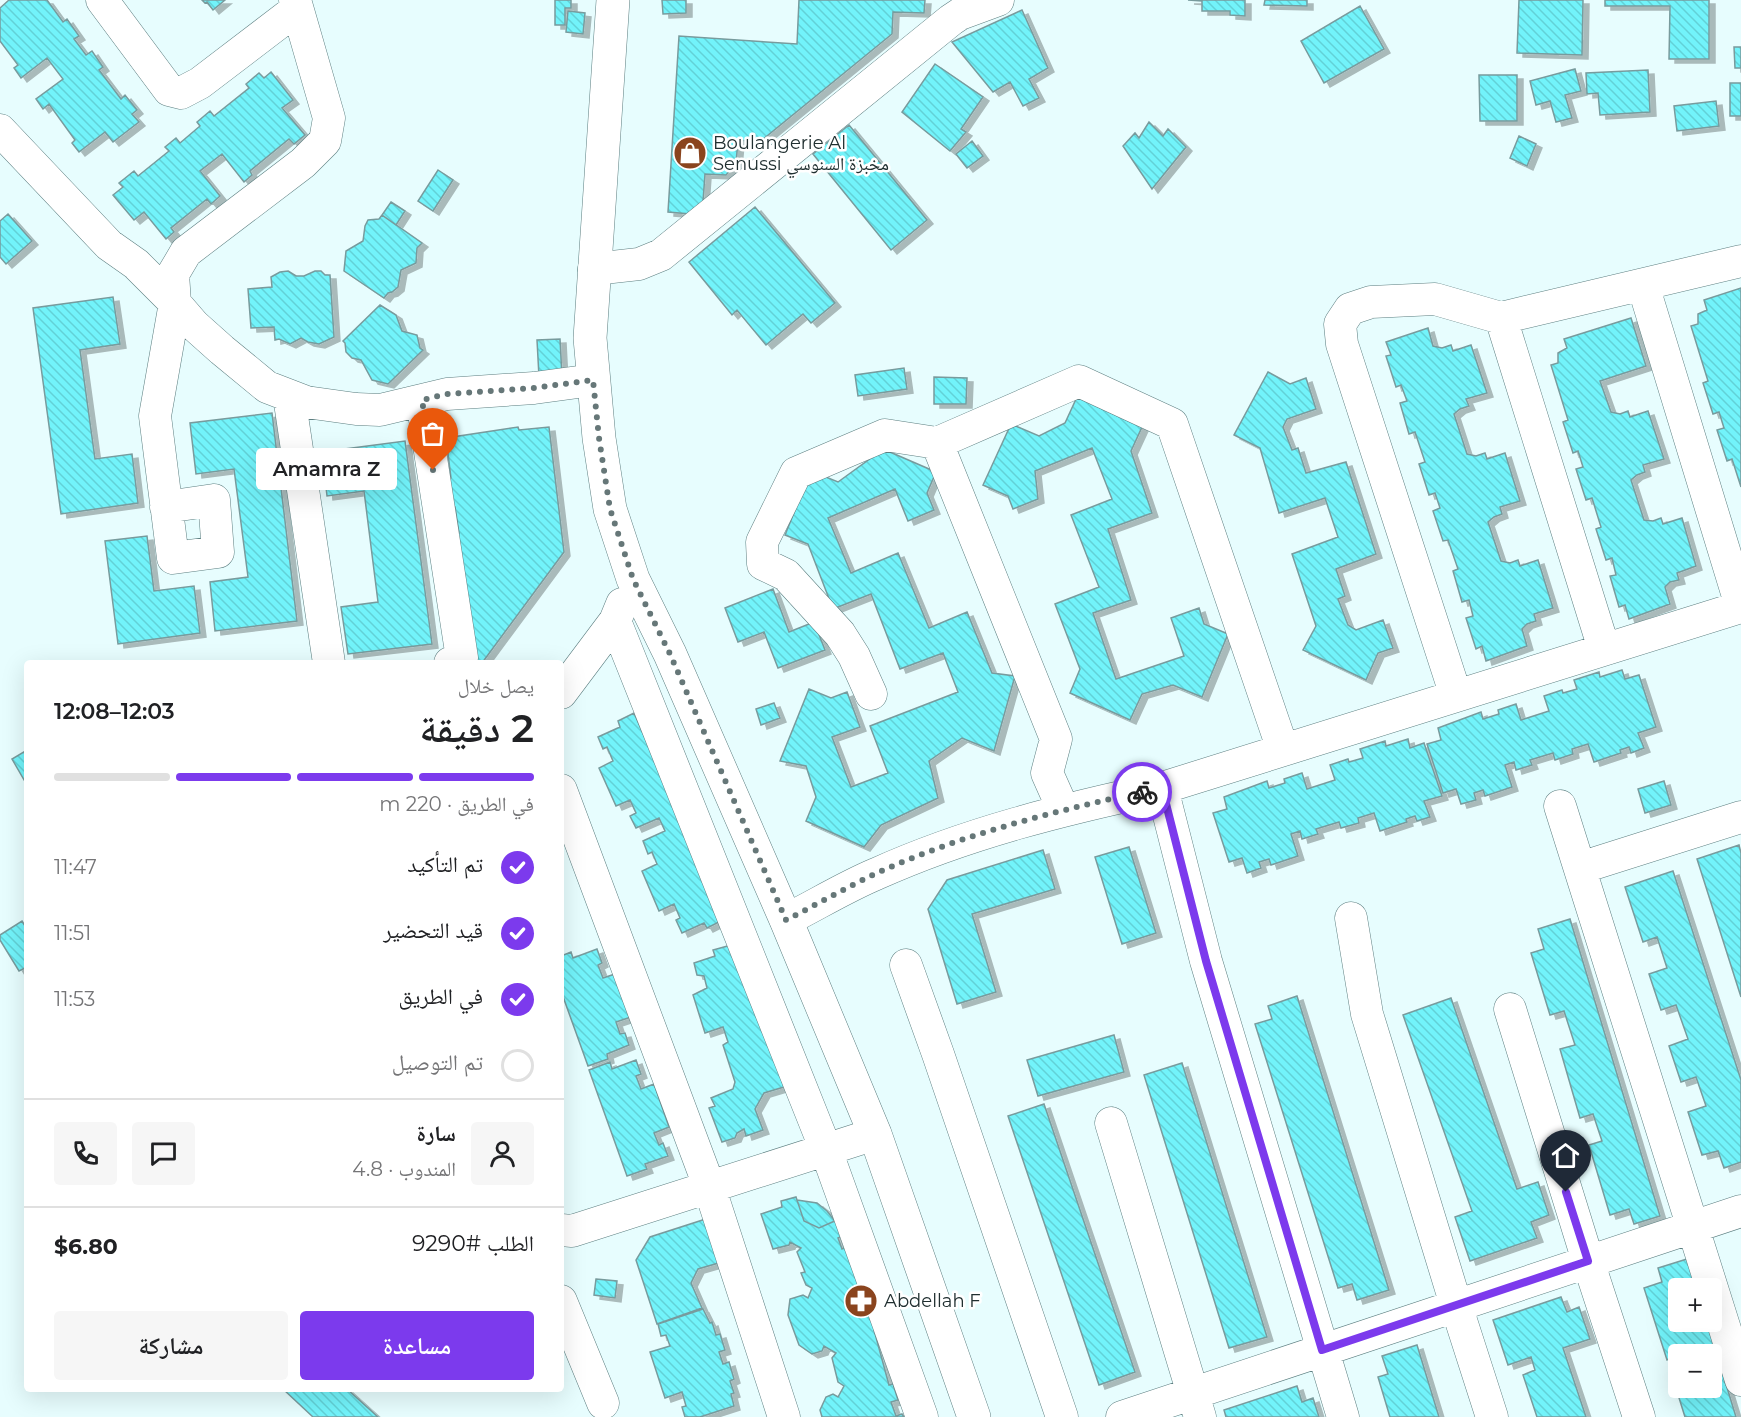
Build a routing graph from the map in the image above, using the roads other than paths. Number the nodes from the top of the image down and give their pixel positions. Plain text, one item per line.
1 (102, 0) edge
2 (614, 0) edge
3 (998, 0) edge
4 (296, 4) edge
5 (0, 130) edge
6 (1741, 261) edge
7 (594, 268) junction
8 (1642, 285) junction
9 (175, 303) junction
10 (1501, 318) junction
11 (593, 380) junction
12 (290, 396) junction
13 (422, 400) junction
14 (937, 443) junction
15 (166, 507) dead end
16 (633, 579) junction
17 (1741, 606) edge
18 (615, 621) junction
19 (1604, 649) junction
20 (329, 660) edge
21 (457, 660) edge
22 (564, 689) edge
23 (871, 694) dead end
24 (1456, 696) junction
25 (1283, 750) junction
26 (1162, 788) junction
27 (564, 798) edge
28 (1560, 806) dead end
29 (1063, 809) junction
30 (1741, 817) edge
31 (1580, 868) junction
32 (1351, 918) dead end
33 (786, 920) junction
34 (906, 965) dead end
35 (1510, 1009) dead end
36 (1111, 1123) dead end
37 (875, 1134) junction
38 (826, 1150) junction
39 (709, 1186) junction
40 (1741, 1211) edge
41 (1692, 1226) junction
42 (564, 1230) edge
43 (1588, 1261) junction
44 (1456, 1305) junction
45 (564, 1308) edge
46 (1322, 1350) junction
47 (1741, 1380) edge
48 (603, 1403) dead end
49 (1196, 1405) edge
50 (784, 1417) edge
51 (922, 1417) edge
52 (974, 1417) edge
53 (1062, 1417) edge
54 (1122, 1417) edge
55 (1343, 1417) edge
56 (1492, 1417) edge
57 (1639, 1417) edge

1 - 4 street
2 - 7 main road
3 - 7 street
4 - 9 street
5 - 9 street
6 - 8 street
7 - 11 main road
8 - 10 street
8 - 17 street
9 - 12 street
9 - 15 street
10 - 19 street
10 - 24 street
11 - 13 street
11 - 16 main road
12 - 13 street
12 - 20 street
13 - 21 street
14 - 23 street
14 - 25 street
14 - 29 street
16 - 18 street
16 - 33 main road
17 - 19 street
18 - 22 street
18 - 38 street
19 - 24 street
24 - 25 street
25 - 26 street
26 - 29 street
26 - 46 street
27 - 39 street
28 - 31 street
29 - 33 street
30 - 31 street
31 - 41 street
32 - 44 street
33 - 37 main road
34 - 53 street
35 - 43 street
36 - 49 street
37 - 38 street
37 - 52 main road
38 - 39 street
38 - 51 street
39 - 42 street
39 - 50 street
40 - 41 street
41 - 43 street
41 - 47 street
43 - 44 street
43 - 57 street
44 - 46 street
44 - 56 street
45 - 48 street
46 - 49 street
46 - 55 street
49 - 54 street

